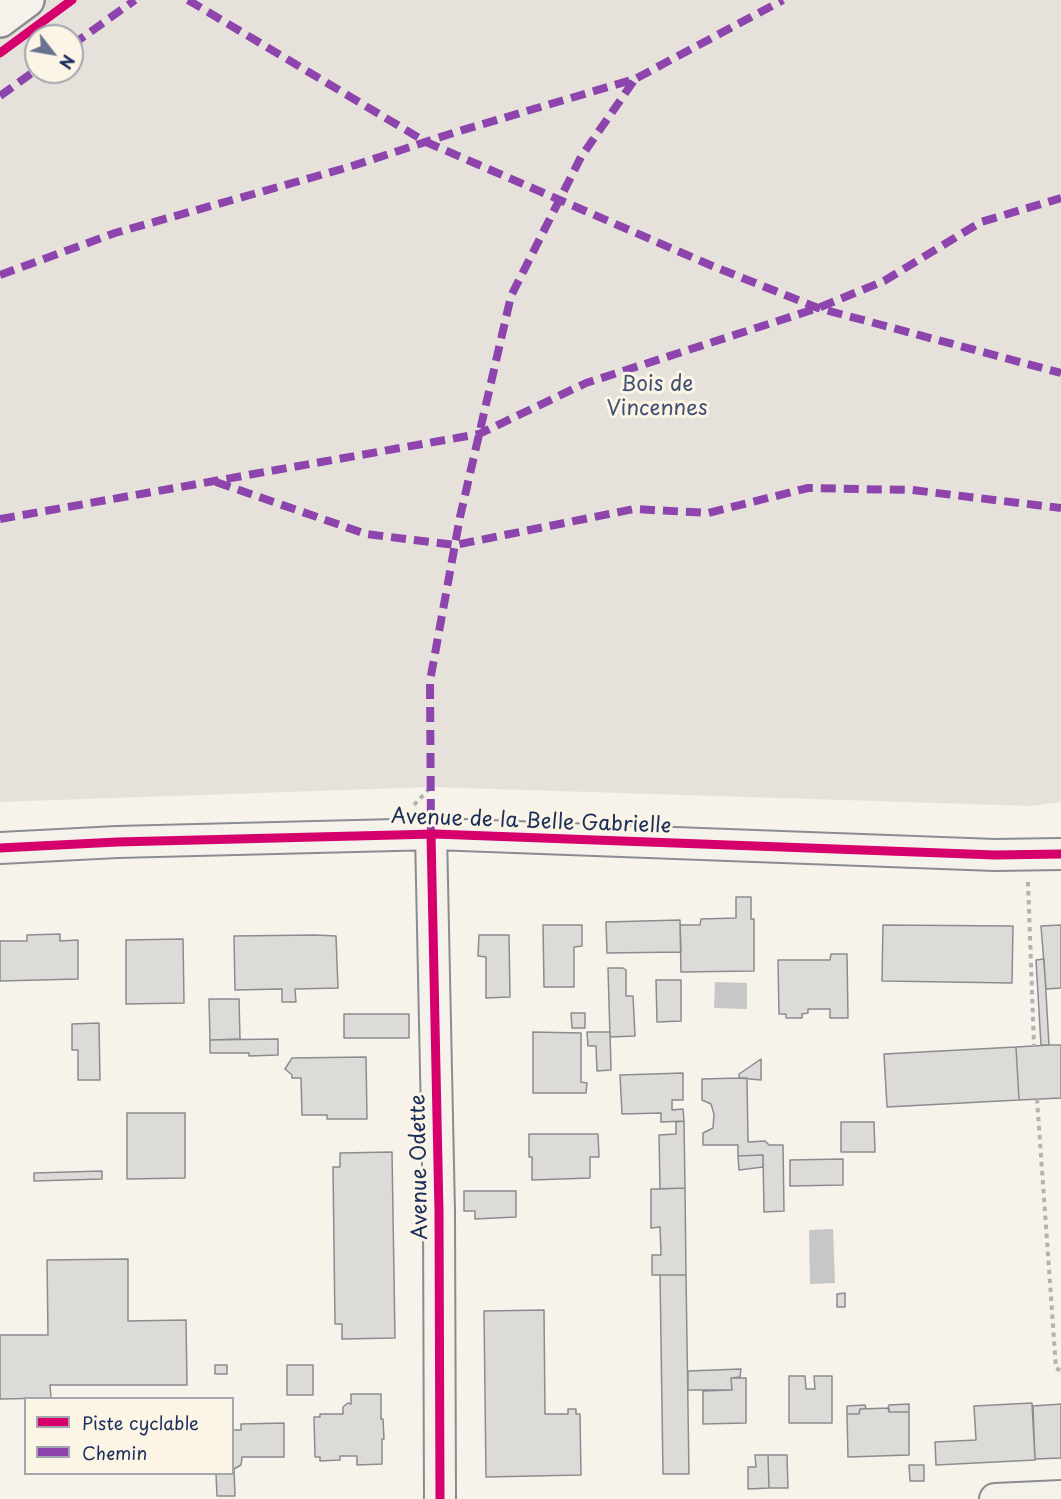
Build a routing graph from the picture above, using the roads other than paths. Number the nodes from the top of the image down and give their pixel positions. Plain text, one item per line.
1 (27, 0) edge
2 (0, 20) edge
3 (431, 834) junction
4 (0, 848) edge
5 (1061, 854) edge
6 (1061, 1496) edge
7 (440, 1499) edge
8 (995, 1499) edge

1 - 2 main road
3 - 4 street, Avenue de la Belle Gabrielle
3 - 5 street, Avenue de la Belle Gabrielle
3 - 7 street, Avenue Odette
6 - 8 street

